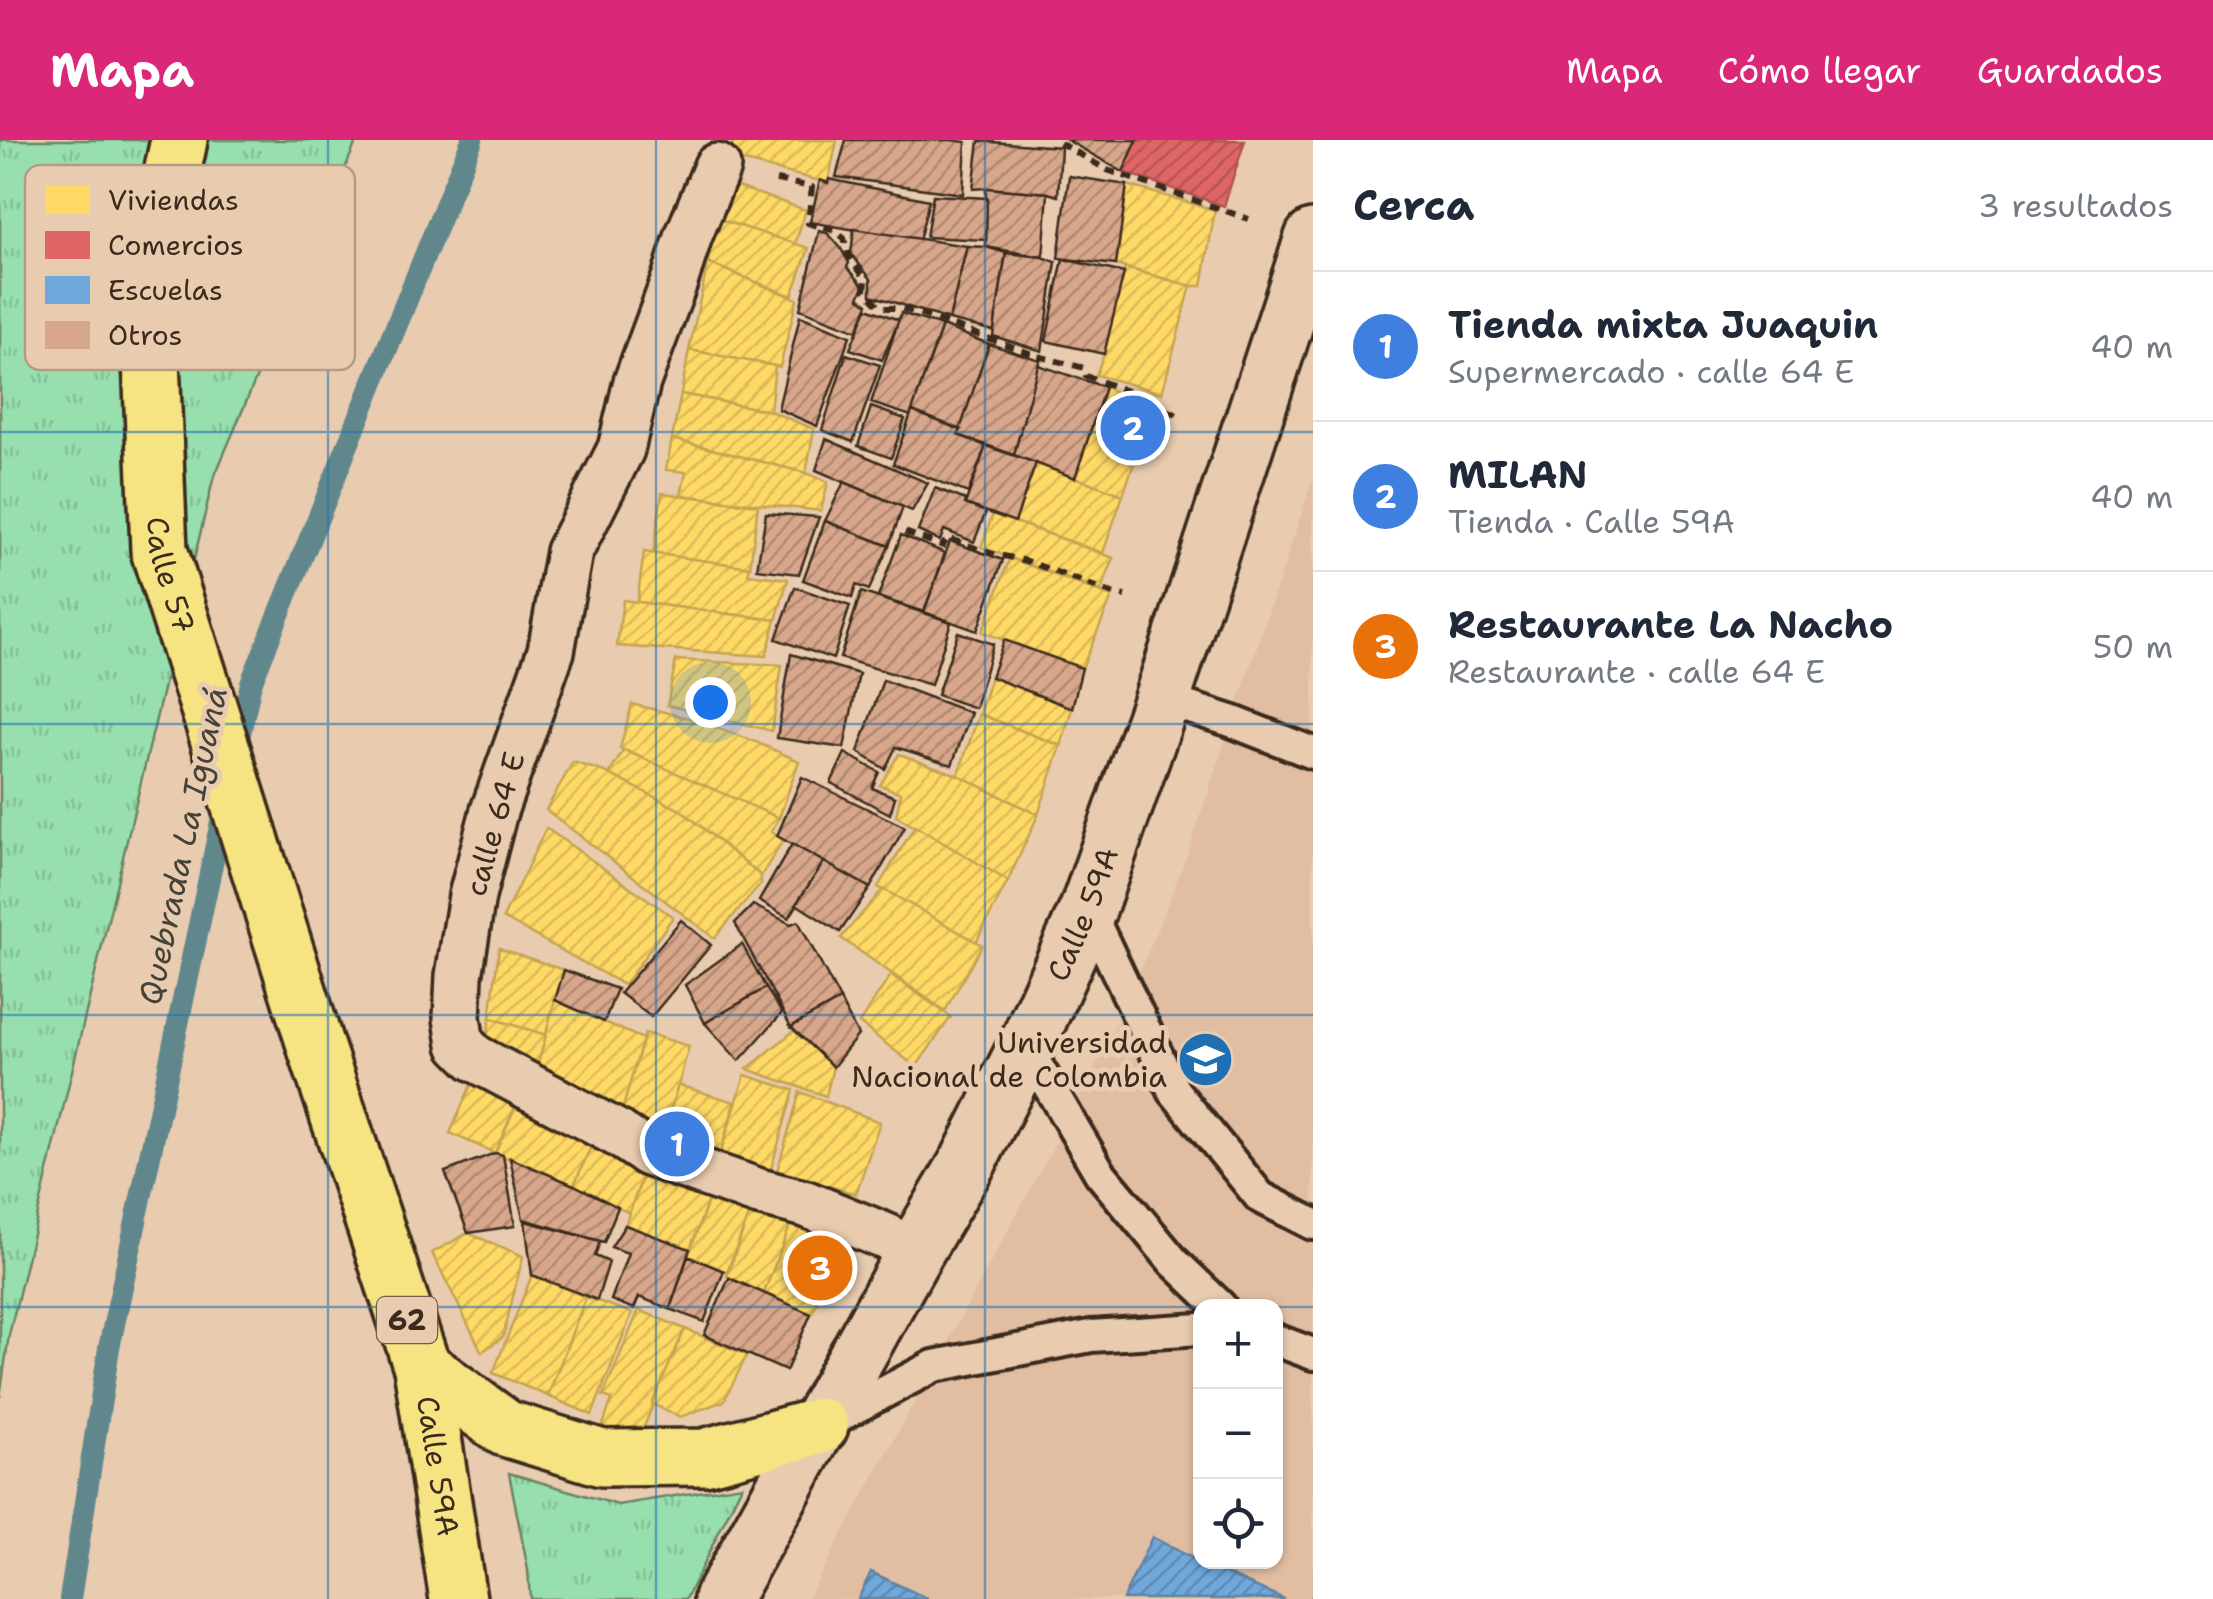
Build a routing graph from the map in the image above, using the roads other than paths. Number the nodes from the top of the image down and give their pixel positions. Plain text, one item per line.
1 (179, 140) edge
2 (174, 165) edge
3 (717, 168) road end
4 (1313, 238) edge
5 (151, 370) edge
6 (1162, 699) junction
7 (1313, 753) edge
8 (1088, 909) junction
9 (1026, 1048) junction
10 (317, 1051) joint
11 (1313, 1224) edge
12 (887, 1236) dead end
13 (1213, 1299) edge
14 (1193, 1329) edge
15 (1283, 1343) edge
16 (1313, 1354) edge
17 (422, 1367) junction
18 (820, 1426) junction
19 (458, 1599) edge
20 (722, 1599) edge

1 - 2 highway, Calle 57 / 62
3 - 12 street, calle 64 E
4 - 6 street, Calle 59A
5 - 10 highway, Calle 57 / 62
6 - 7 lane
6 - 8 street, Calle 59A
8 - 9 street, Calle 59A
8 - 11 lane
9 - 13 lane
9 - 18 street, Calle 59A
10 - 17 highway, Calle 59A / 62
14 - 18 lane
15 - 16 lane
17 - 18 highway
17 - 19 highway, Calle 59A / 62
18 - 20 street, Calle 59A

